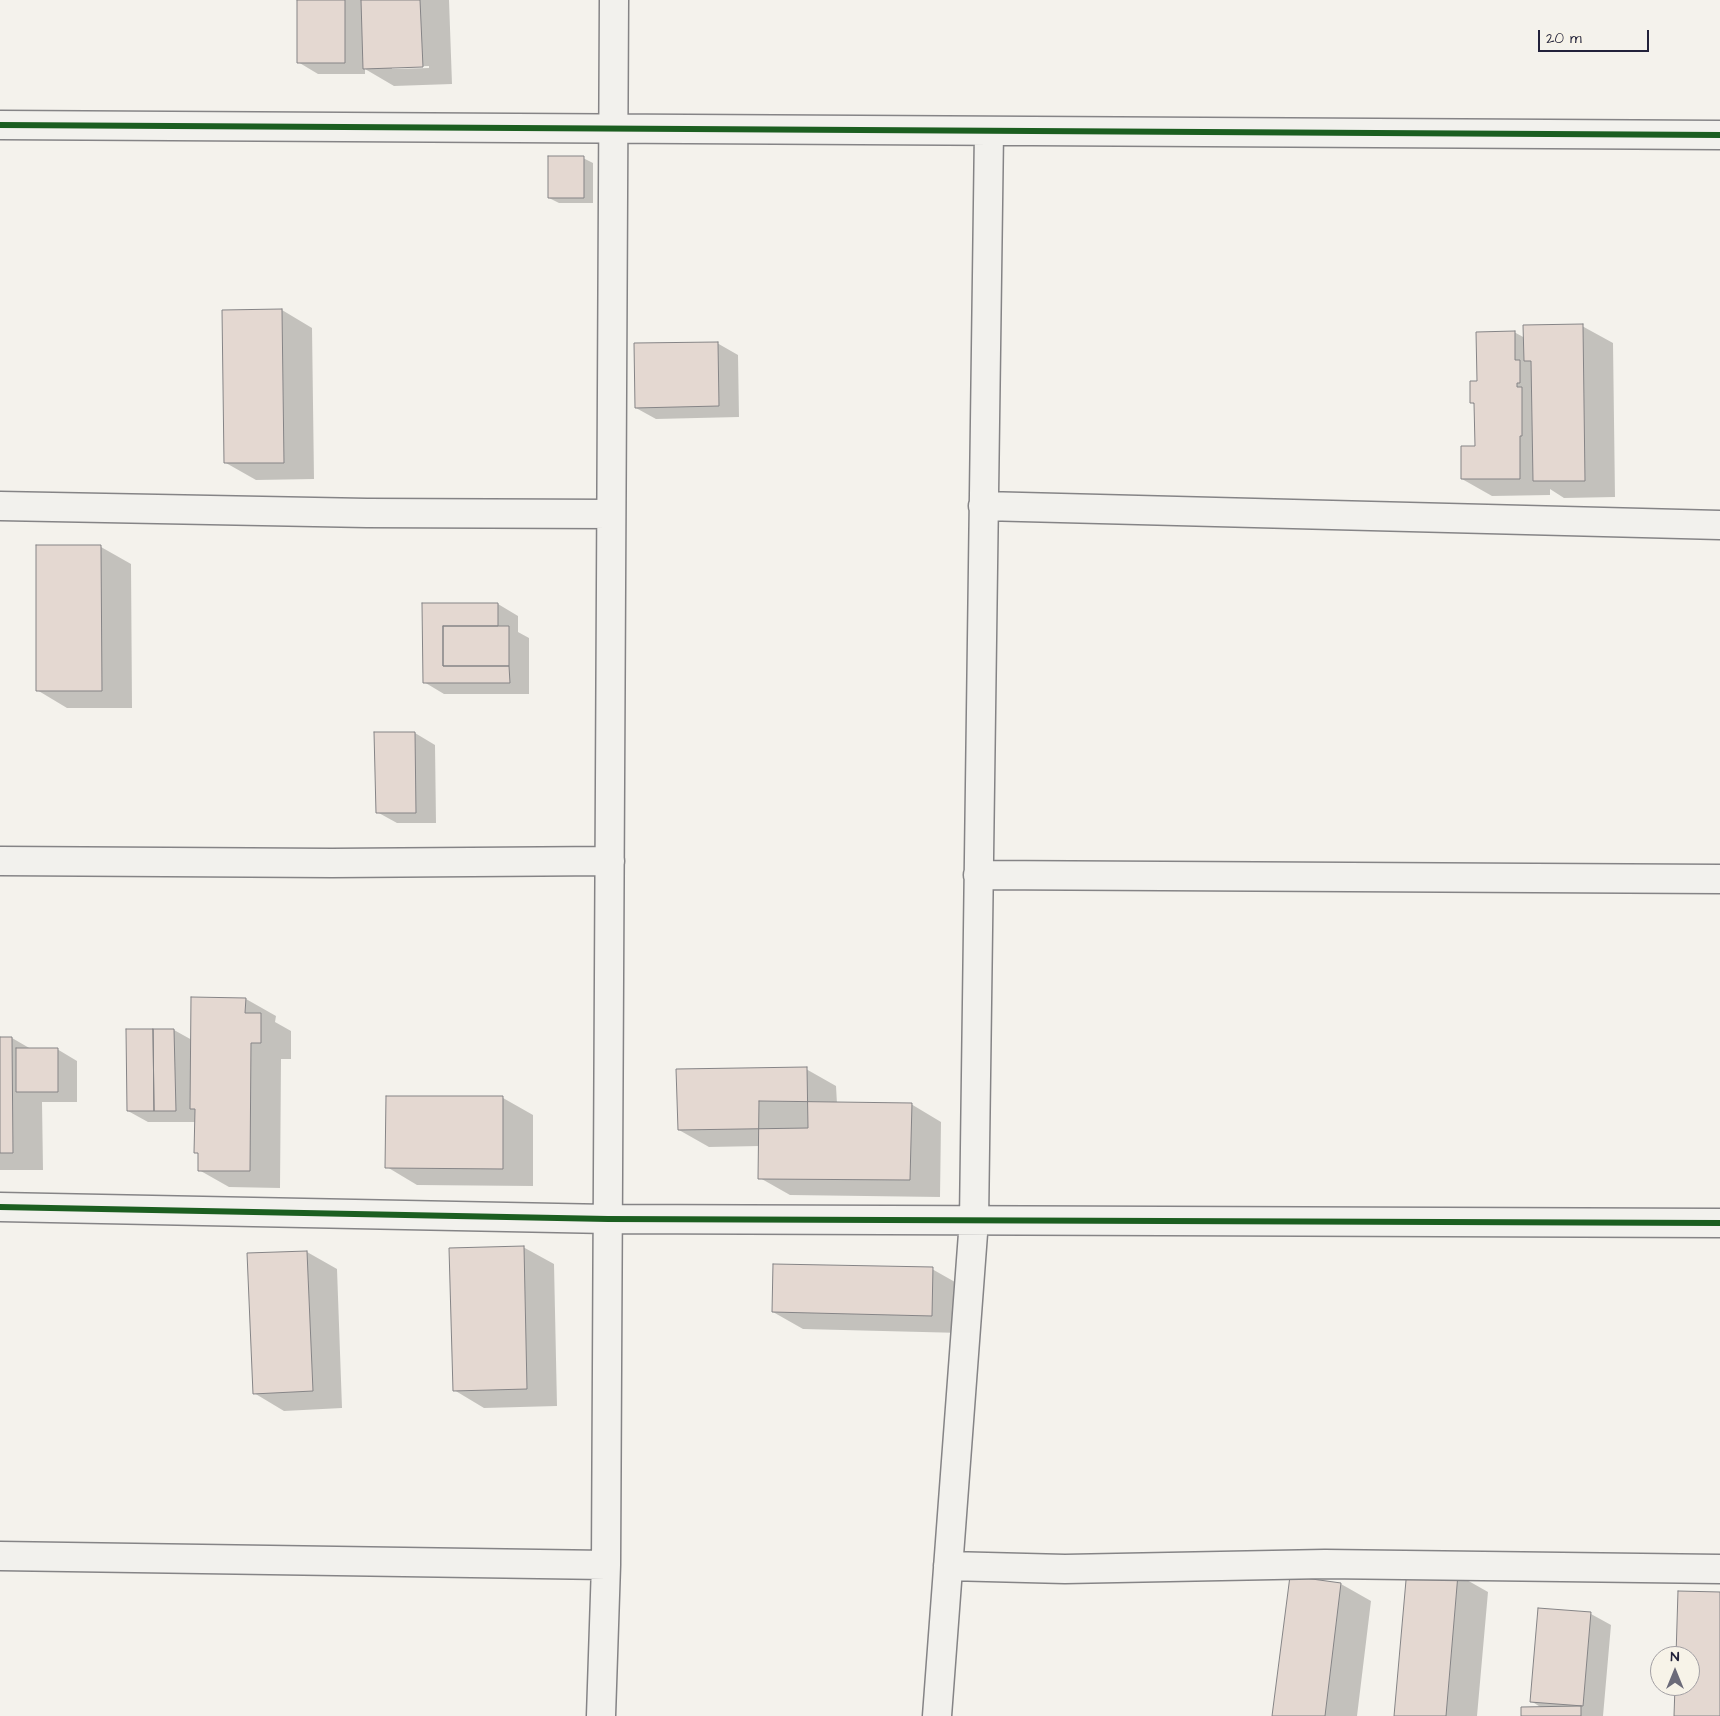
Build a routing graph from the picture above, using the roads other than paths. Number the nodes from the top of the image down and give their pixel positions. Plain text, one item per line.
1 (614, 0) edge
2 (0, 125) edge
3 (613, 129) junction
4 (989, 131) junction
5 (1720, 135) edge
6 (0, 506) edge
7 (983, 506) junction
8 (612, 514) junction
9 (1720, 526) edge
10 (0, 861) edge
11 (610, 861) junction
12 (978, 875) junction
13 (1720, 880) edge
14 (0, 1207) edge
15 (608, 1219) junction
16 (974, 1220) junction
17 (1720, 1223) edge
18 (0, 1556) edge
19 (606, 1565) junction
20 (948, 1566) junction
21 (1720, 1569) edge
22 (601, 1716) edge
23 (937, 1716) edge

1 - 3 street
2 - 3 street
3 - 4 street
3 - 8 street
4 - 5 street
4 - 7 street
6 - 8 street
7 - 9 street
7 - 12 street
8 - 11 street
10 - 11 street
11 - 15 street
12 - 13 street
12 - 16 street
14 - 15 street
15 - 16 street
15 - 19 street
16 - 17 street
16 - 20 street
18 - 19 street
19 - 22 street
20 - 21 street
20 - 23 street

